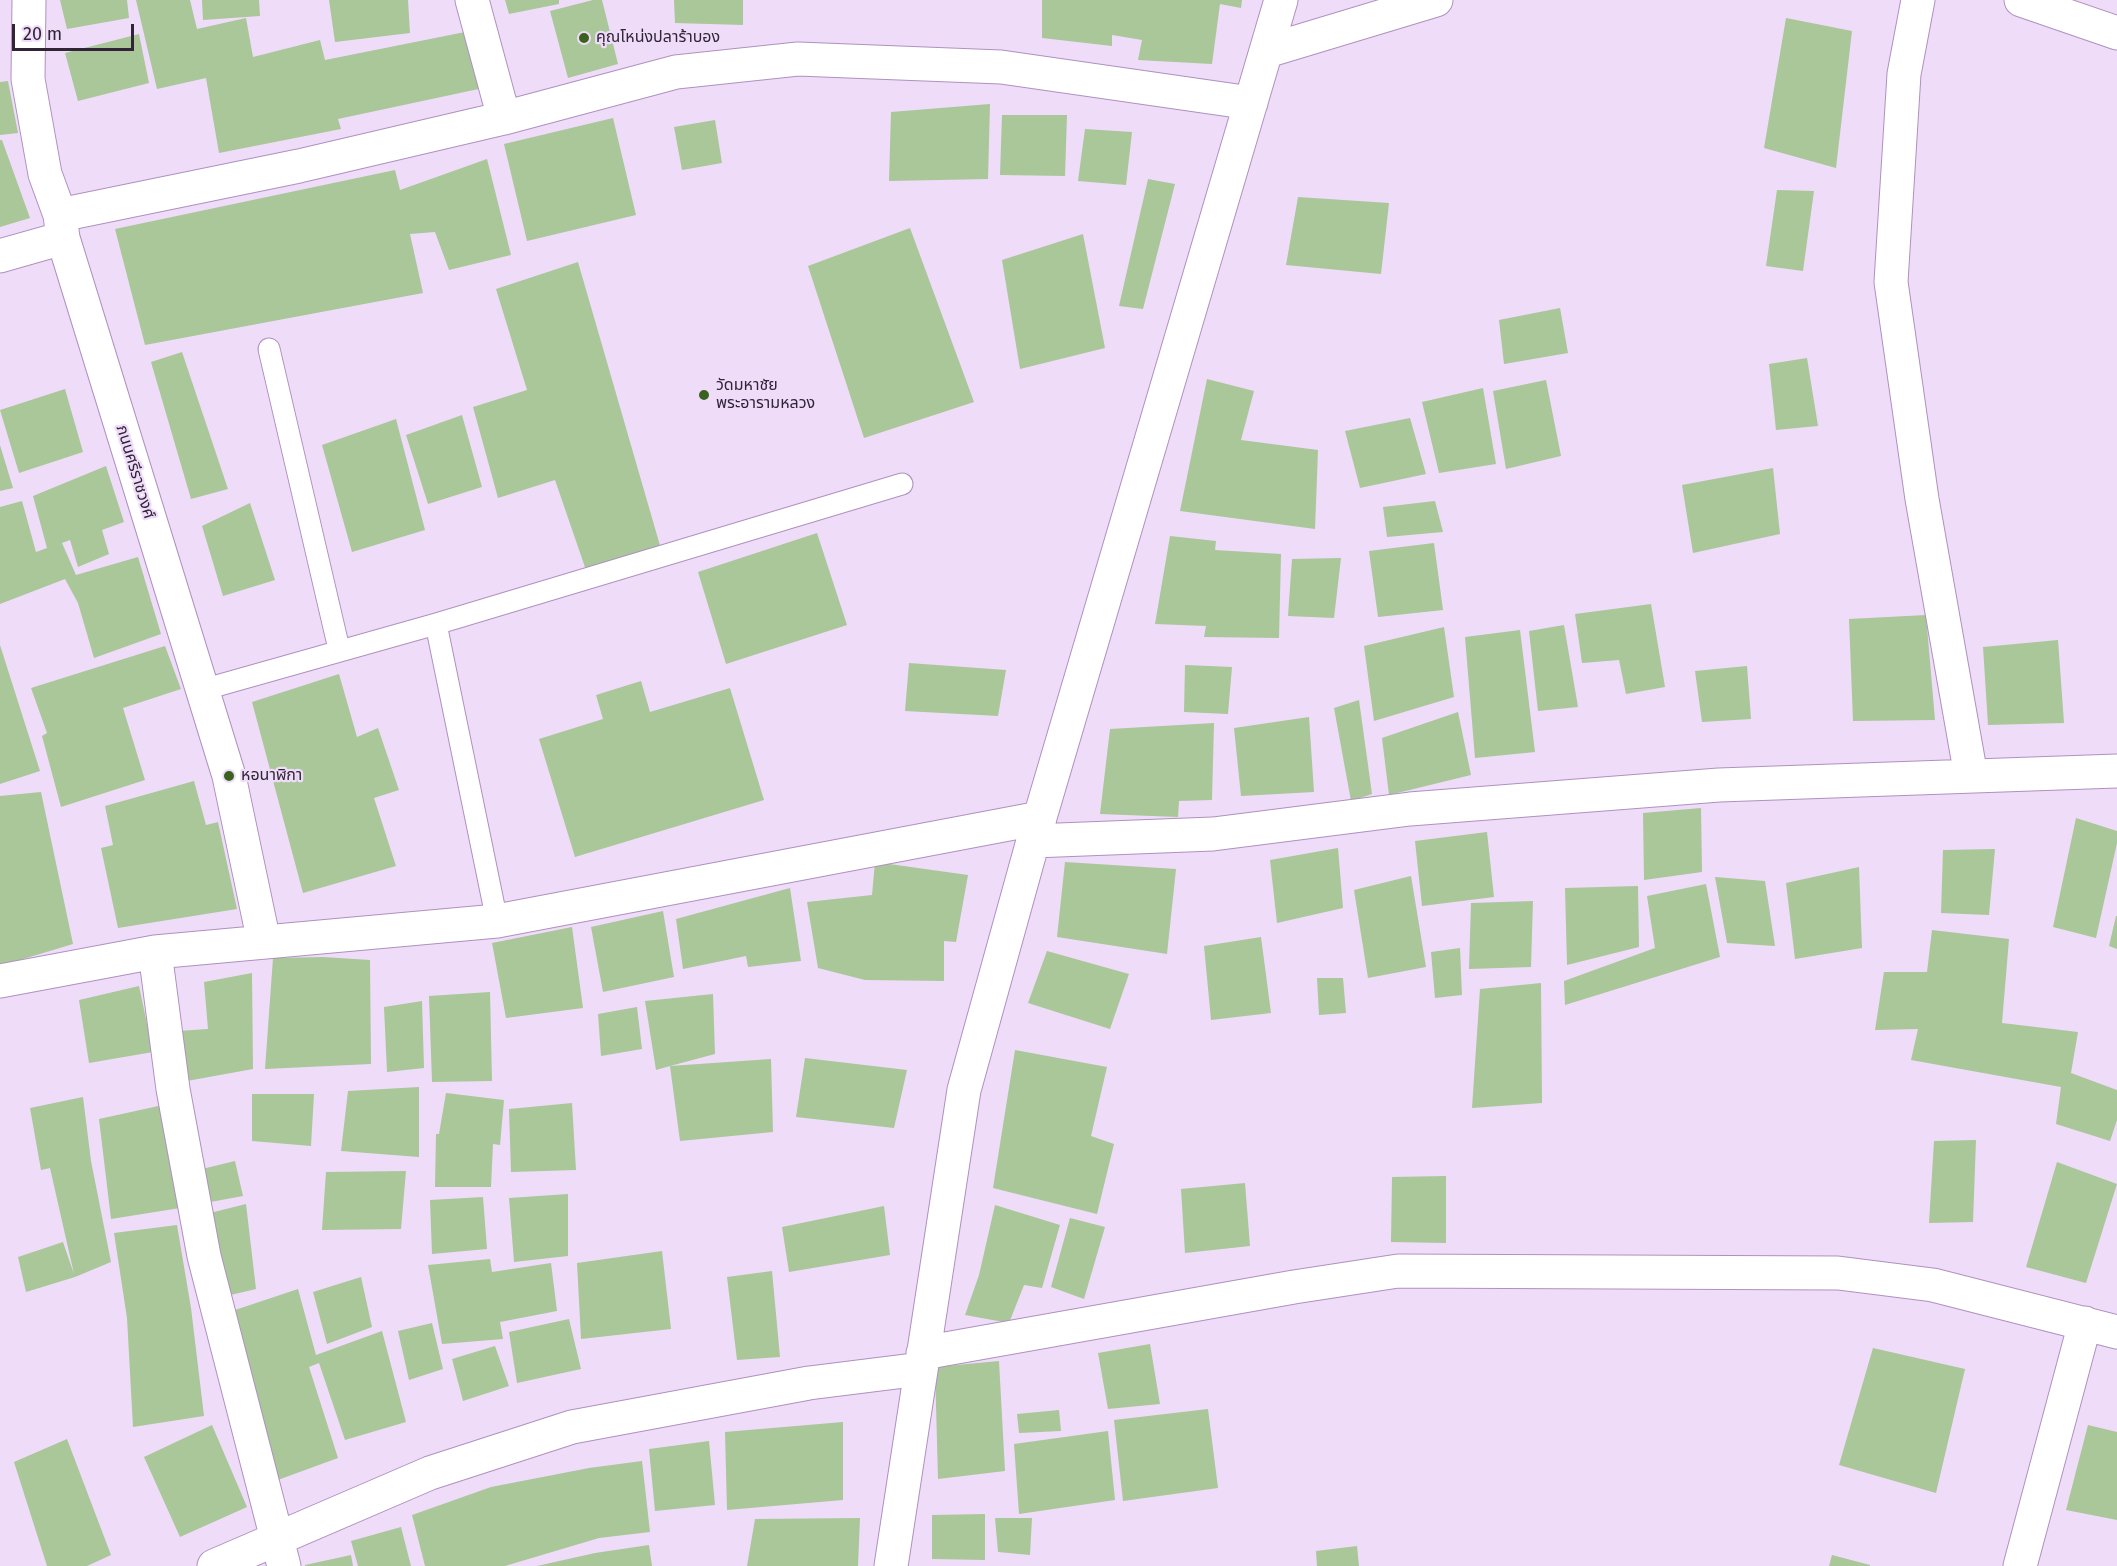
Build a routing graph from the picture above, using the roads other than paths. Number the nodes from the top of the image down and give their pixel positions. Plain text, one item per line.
1 (29, 0) edge
2 (472, 0) edge
3 (1281, 0) edge
4 (1436, 0) edge
5 (1918, 0) edge
6 (2021, 0) edge
7 (2117, 33) edge
8 (1267, 51) junction
9 (1251, 103) junction
10 (504, 118) junction
11 (62, 226) junction
12 (0, 256) edge
13 (270, 349) dead end
14 (902, 484) dead end
15 (436, 624) junction
16 (339, 649) junction
17 (202, 690) junction
18 (2117, 771) edge
19 (1971, 776) junction
20 (1036, 830) junction
21 (497, 921) junction
22 (264, 942) junction
23 (155, 952) junction
24 (0, 981) edge
25 (2085, 1323) junction
26 (2117, 1332) edge
27 (922, 1361) junction
28 (280, 1553) edge
29 (214, 1566) edge
30 (891, 1566) edge
31 (2020, 1566) edge

1 - 11 street, ภนนศรีราชวงศ์
2 - 10 street
3 - 8 street
4 - 8 street
5 - 19 street
6 - 7 street
8 - 9 street
9 - 10 street
9 - 20 street
10 - 11 street
11 - 12 street
11 - 17 street, ภนนศรีราชวงศ์
13 - 16 lane
14 - 15 lane
15 - 16 lane
15 - 21 lane
16 - 17 lane
17 - 22 street, ภนนศรีราชวงศ์
18 - 19 street
19 - 20 street
20 - 21 street
20 - 27 street
21 - 22 street
22 - 23 street
23 - 24 street
23 - 28 street
25 - 26 street
25 - 27 street
25 - 31 street
27 - 28 street
27 - 30 street
28 - 29 street

